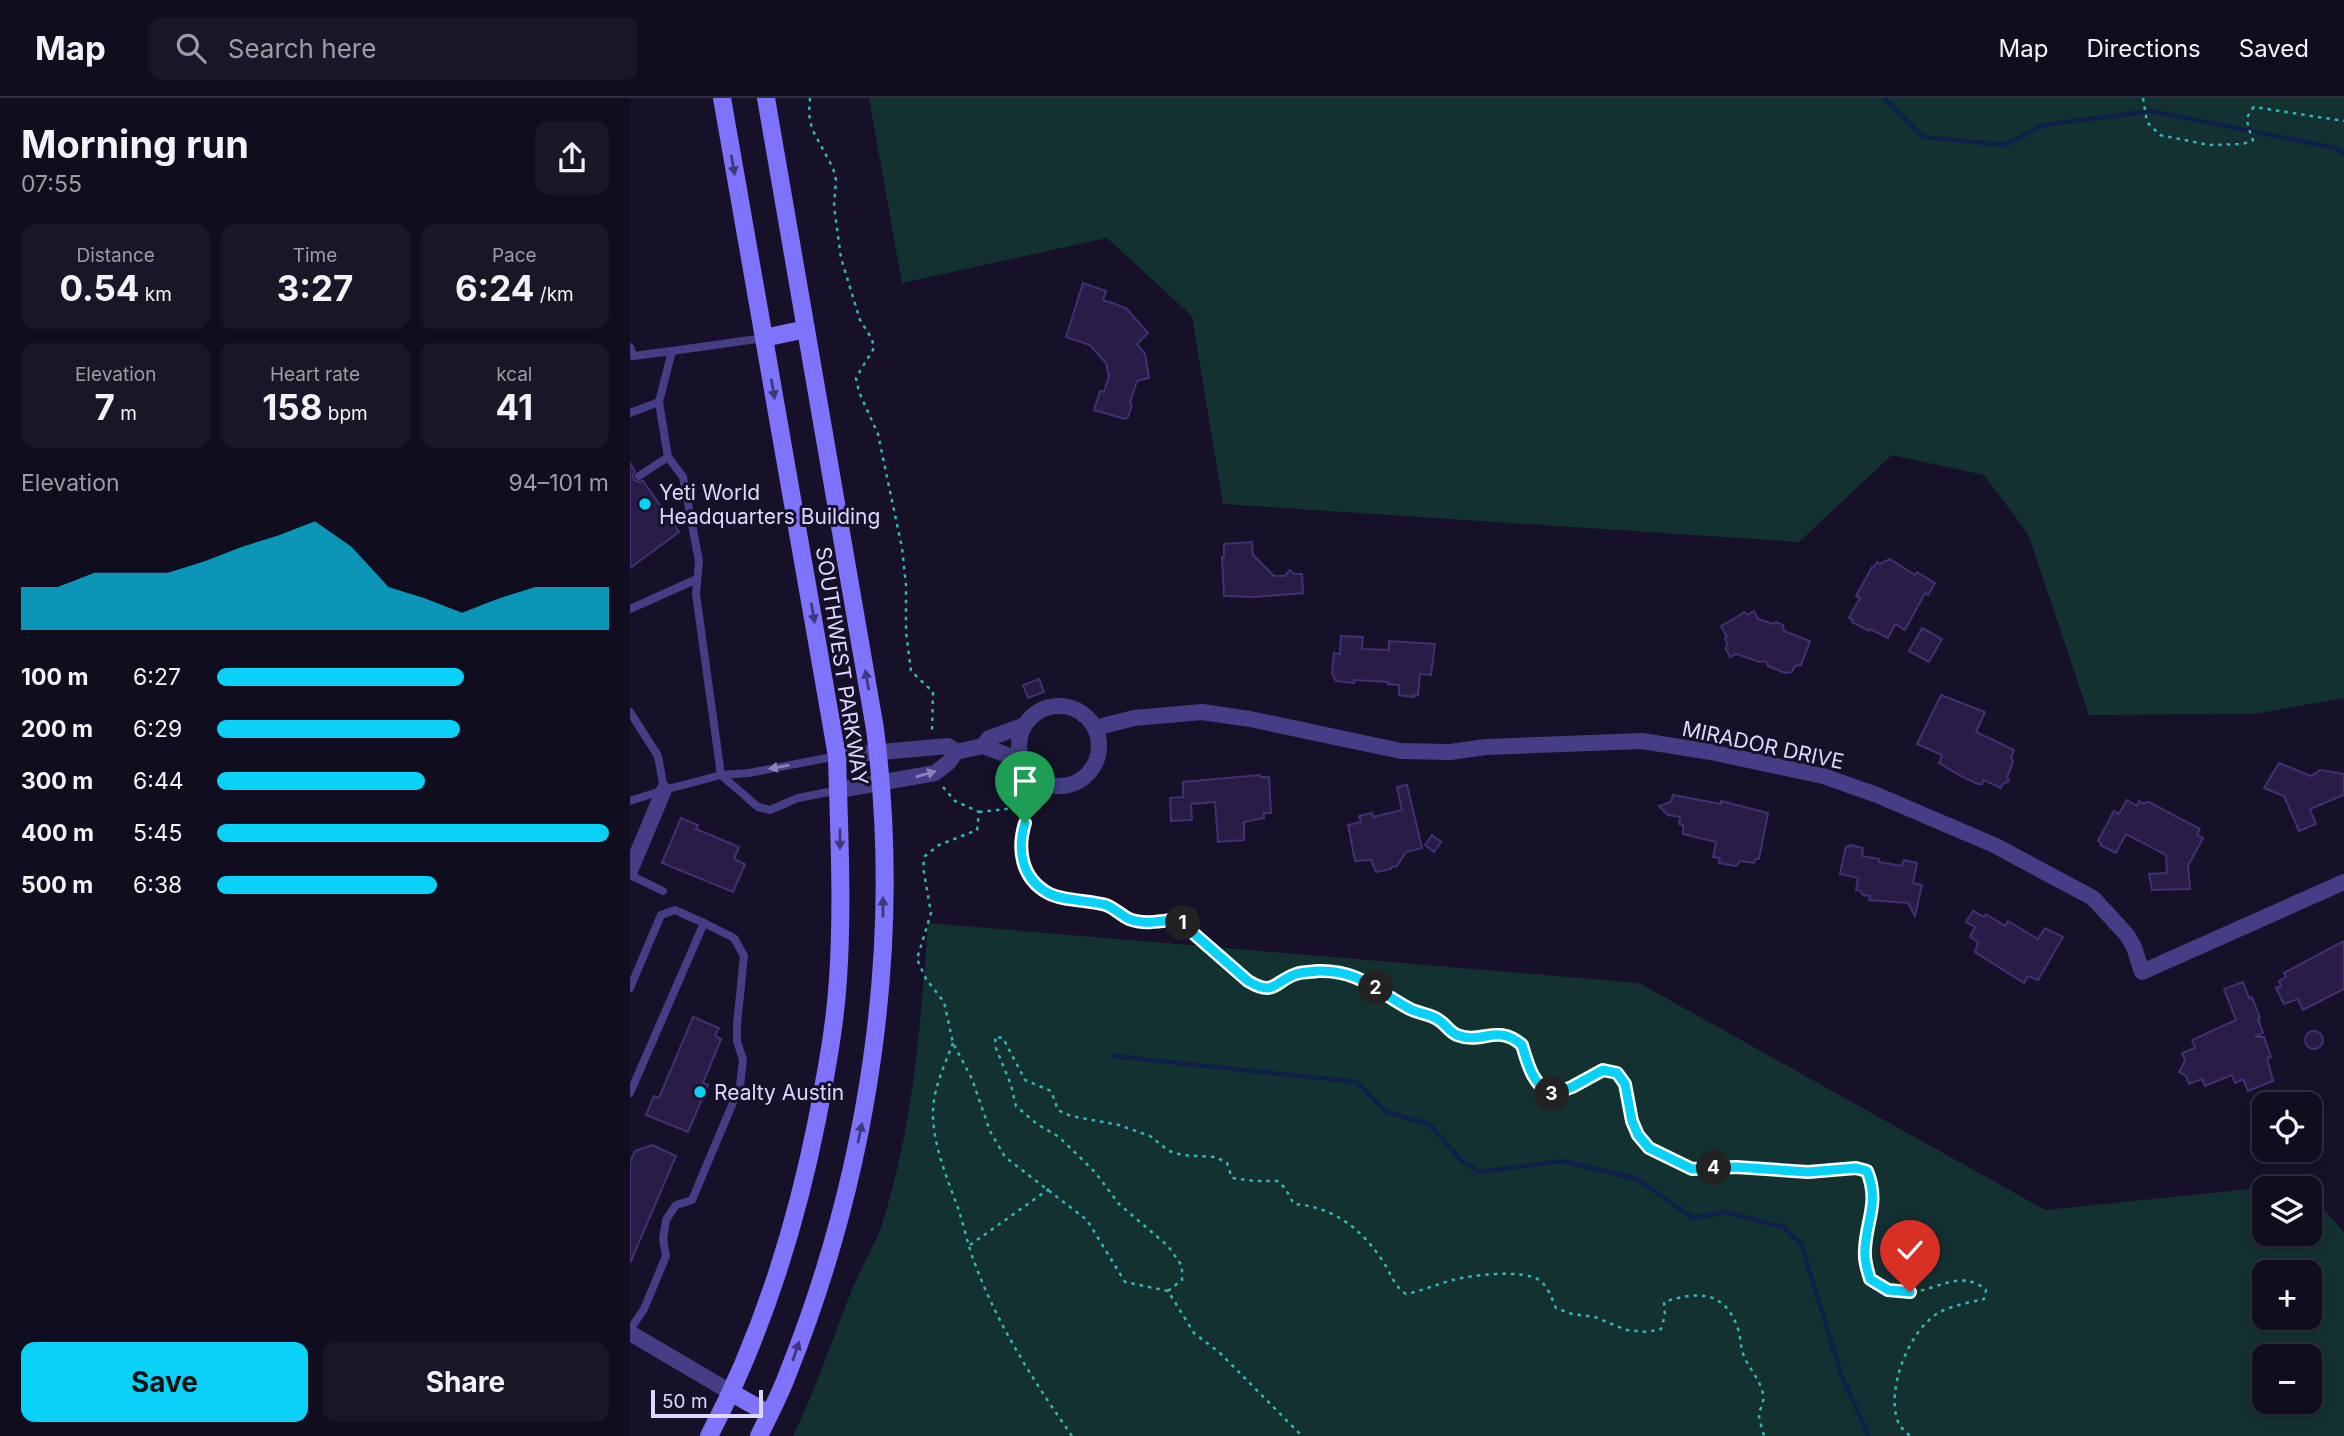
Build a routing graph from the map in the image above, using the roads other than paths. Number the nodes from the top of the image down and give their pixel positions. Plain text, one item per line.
1 (722, 98) edge
2 (766, 98) edge
3 (806, 330) junction
4 (764, 338) junction
5 (672, 351) junction
6 (631, 354) edge
7 (659, 402) junction
8 (630, 413) edge
9 (668, 457) junction
10 (639, 476) dead end
11 (697, 579) junction
12 (630, 609) edge
13 (630, 712) edge
14 (1024, 726) junction
15 (1095, 728) junction
16 (982, 746) junction
17 (878, 750) junction
18 (956, 752) junction
19 (836, 756) junction
20 (1020, 760) junction
21 (721, 775) junction
22 (881, 783) junction
23 (664, 790) junction
24 (839, 790) junction
25 (630, 801) edge
26 (630, 873) edge
27 (2344, 882) edge
28 (663, 891) dead end
29 (704, 923) junction
30 (630, 988) edge
31 (630, 1093) edge
32 (630, 1332) edge
33 (732, 1393) junction
34 (769, 1414) junction
35 (709, 1436) edge
36 (759, 1436) edge

1 -> 4 main road, SOUTHWEST PARKWAY
2 - 3 main road, SOUTHWEST PARKWAY
3 - 4 main road
17 -> 3 main road, SOUTHWEST PARKWAY
4 - 5 lane
4 -> 19 main road, SOUTHWEST PARKWAY
5 - 6 lane
5 - 7 lane
7 - 8 lane
7 - 9 lane
9 - 10 lane
9 - 11 lane
11 - 12 lane
11 - 21 lane
13 - 23 lane
14 - 15 street
14 - 16 street
14 - 20 street
15 - 20 street
15 - 27 street, MIRADOR DRIVE
16 - 18 street
16 - 20 street
17 - 18 street
17 - 19 street
17 - 22 main road, SOUTHWEST PARKWAY
22 -> 18 street
19 -> 21 lane
19 - 24 main road, SOUTHWEST PARKWAY
21 - 23 lane
21 - 24 lane
22 - 24 street
34 -> 22 main road, SOUTHWEST PARKWAY
23 - 25 lane
23 - 26 street
24 -> 33 main road, SOUTHWEST PARKWAY
26 - 28 lane
29 - 30 lane
29 - 31 lane
29 - 32 lane
32 - 33 street
33 - 34 main road
33 - 35 main road, SOUTHWEST PARKWAY
34 - 36 main road, SOUTHWEST PARKWAY

